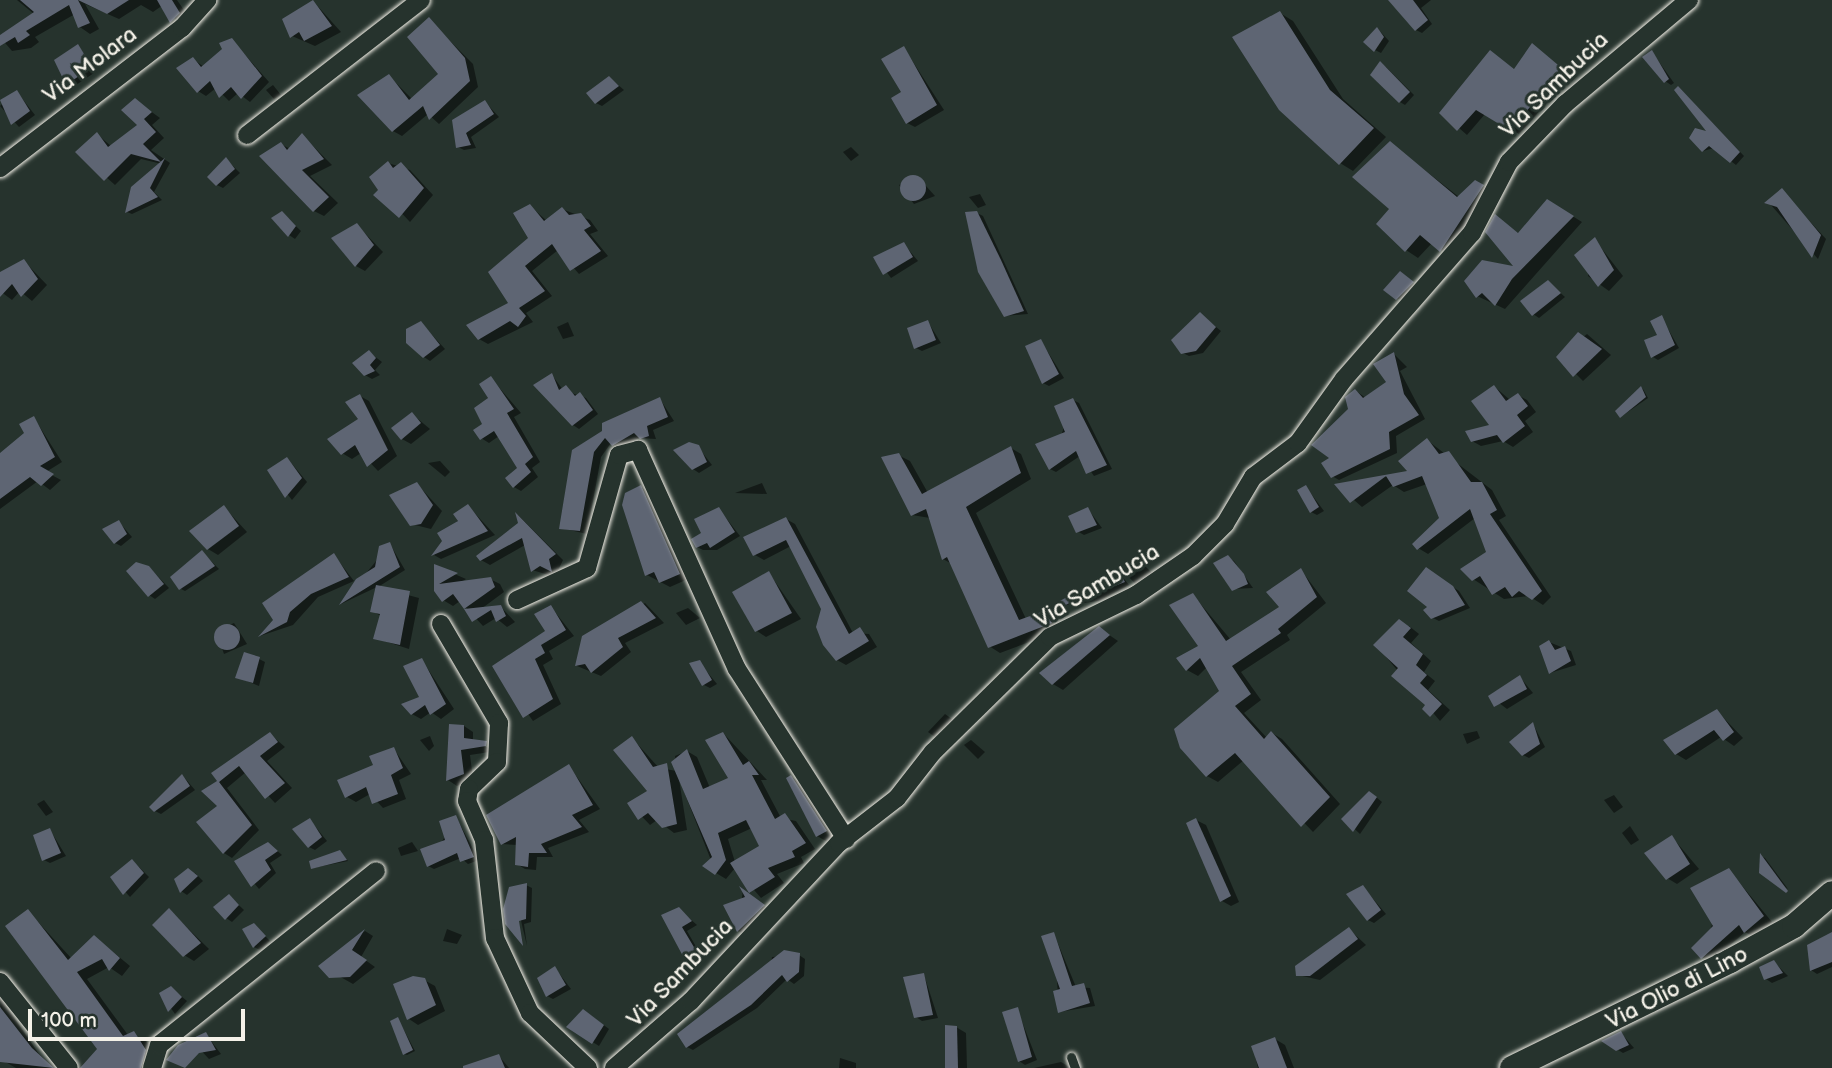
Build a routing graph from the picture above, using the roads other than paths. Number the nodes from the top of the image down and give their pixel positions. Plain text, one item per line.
1 (207, 0) edge
2 (421, 0) edge
3 (1689, 0) edge
4 (247, 135) dead end
5 (0, 168) edge
6 (517, 600) dead end
7 (441, 624) dead end
8 (846, 839) junction
9 (376, 871) dead end
10 (1832, 893) edge
11 (0, 982) edge
12 (1071, 1057) dead end
13 (69, 1068) edge
14 (152, 1068) edge
15 (588, 1068) edge
16 (614, 1068) edge
17 (1075, 1068) edge
18 (1512, 1068) edge

1 - 5 street, Via Molara
2 - 4 street
3 - 8 street, Via Sambucia
6 - 8 street
7 - 15 street
8 - 16 street, Via Sambucia
9 - 14 street
10 - 18 street, Via Olio di Lino
11 - 13 street
12 - 17 lane

